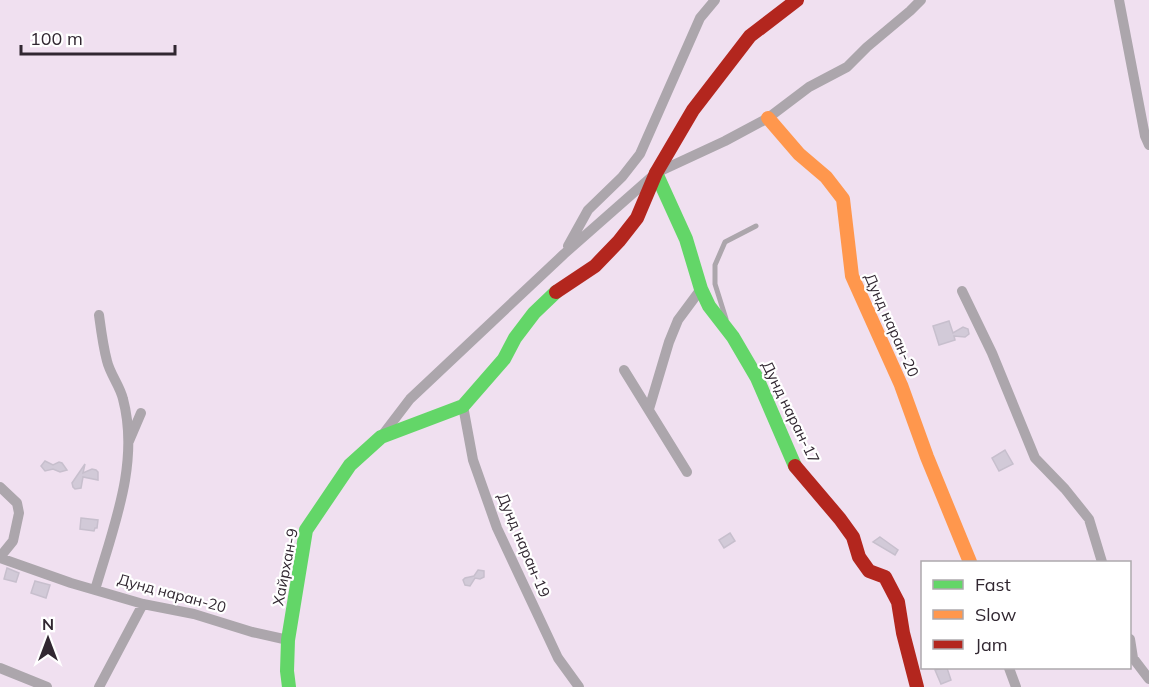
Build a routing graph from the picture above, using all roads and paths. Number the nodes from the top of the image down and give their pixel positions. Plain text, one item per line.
1 (715, 0) edge
2 (797, 0) edge
3 (921, 0) edge
4 (1119, 0) edge
5 (768, 118) junction
6 (1149, 145) edge
7 (656, 173) junction
8 (756, 226) dead end
9 (564, 254) junction
10 (701, 289) junction
11 (962, 291) dead end
12 (99, 315) dead end
13 (734, 337) junction
14 (624, 370) dead end
15 (463, 406) junction
16 (649, 409) junction
17 (141, 413) dead end
18 (381, 437) junction
19 (129, 442) junction
20 (687, 472) dead end
21 (0, 487) edge
22 (0, 558) edge
23 (970, 561) edge
24 (1102, 561) edge
25 (95, 590) junction
26 (143, 604) junction
27 (288, 640) junction
28 (1131, 645) edge
29 (0, 668) edge
30 (1009, 669) edge
31 (1149, 679) edge
32 (47, 687) edge
33 (99, 687) edge
34 (290, 687) edge
35 (579, 687) edge
36 (917, 687) edge
37 (1016, 687) edge

1 - 9 street
2 - 7 street
3 - 5 street
4 - 6 street
5 - 7 street
5 - 23 street, Дунд наран-20
7 - 9 street
7 - 10 street, Дунд наран-17
7 - 15 street
8 - 13 lane
9 - 18 street
10 - 13 street, Дунд наран-17
10 - 16 street
11 - 24 street
12 - 19 street
13 - 36 street, Дунд наран-17
14 - 16 street
15 - 18 street
15 - 35 street, Дунд наран-19
16 - 20 street
17 - 19 street
18 - 27 street, Хайрхан-9
19 - 25 street
21 - 22 street
22 - 25 street, Дунд наран-20
25 - 26 street, Дунд наран-20
26 - 27 street, Дунд наран-20
26 - 33 street
27 - 34 street, Хайрхан-9
28 - 31 street
29 - 32 street
30 - 37 street

